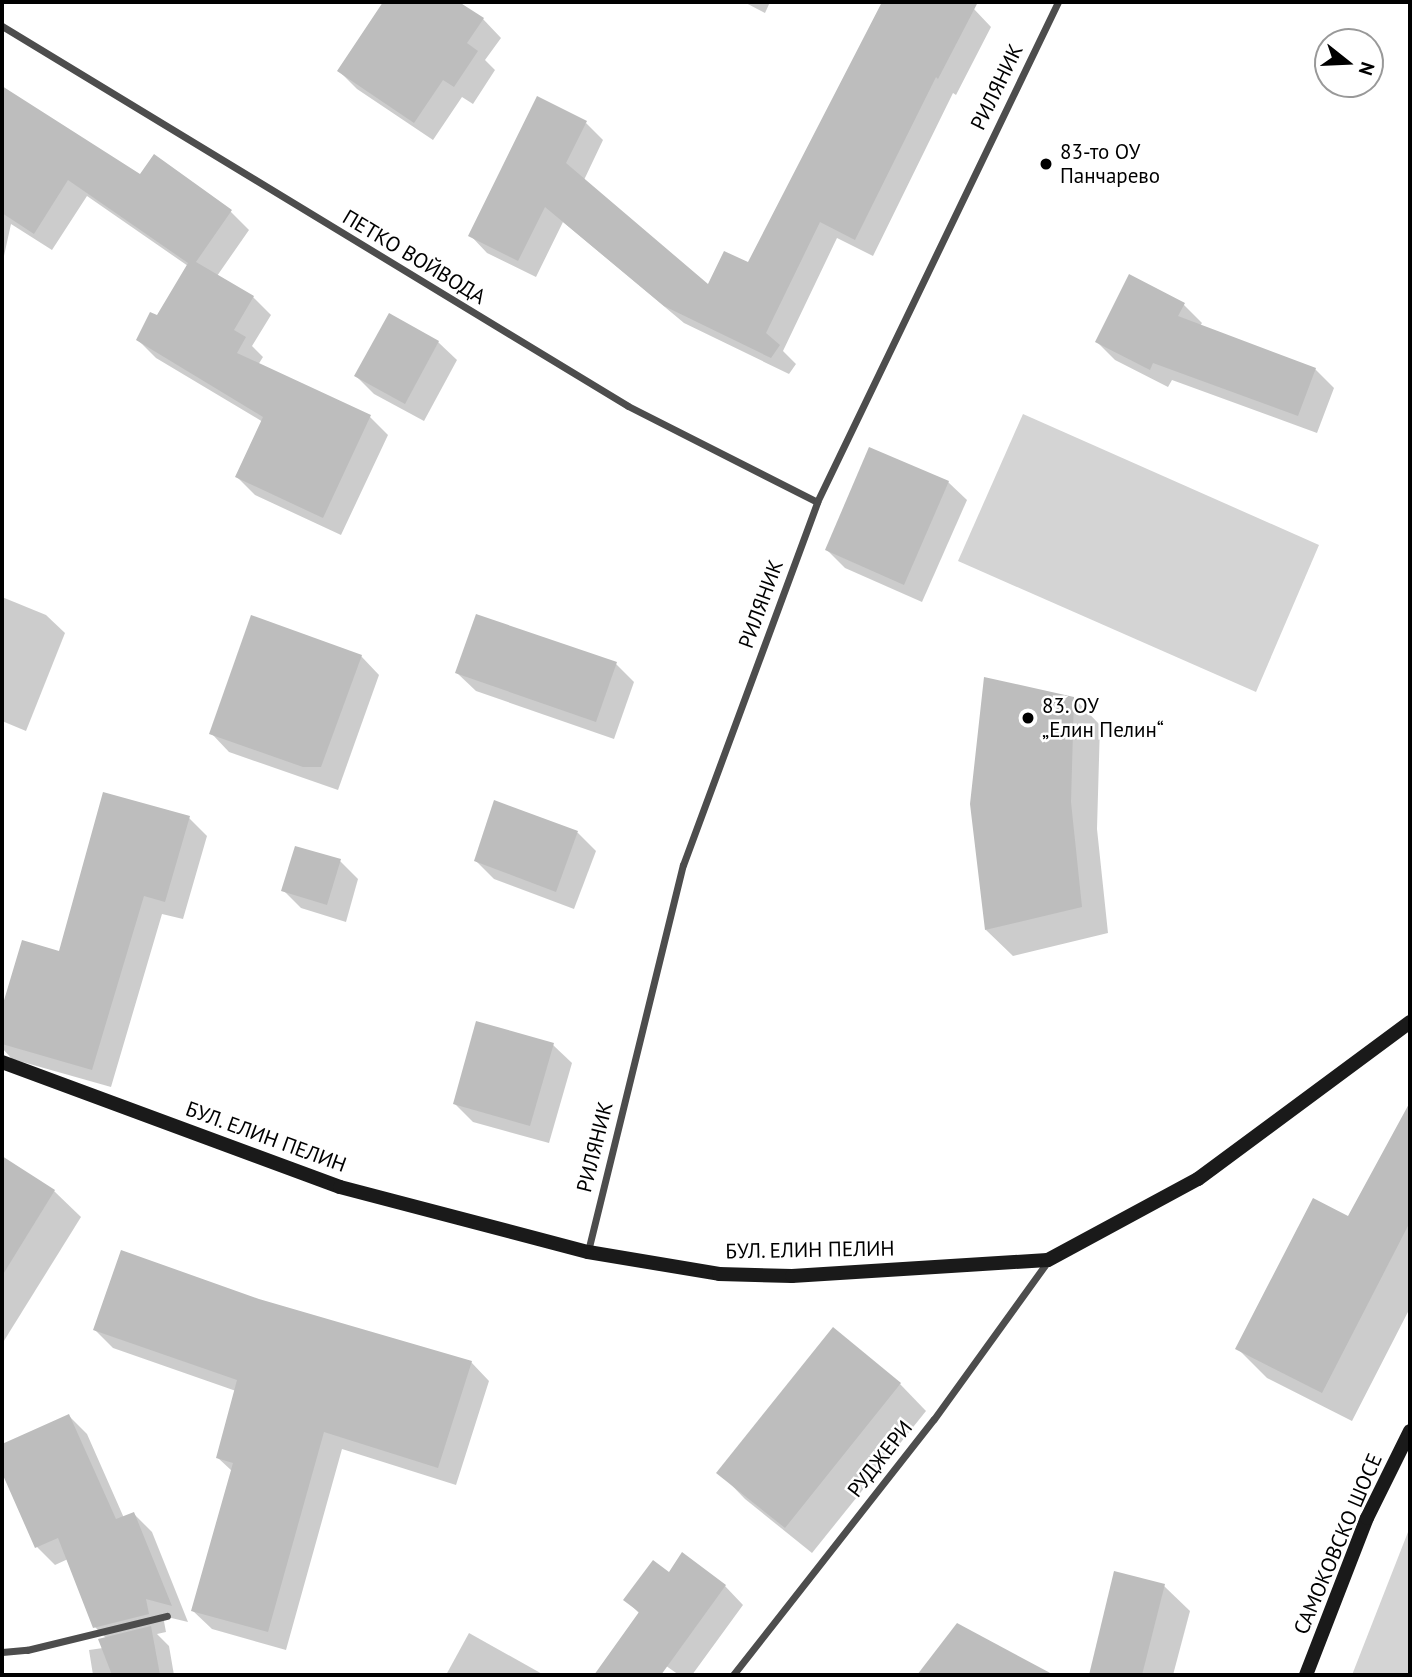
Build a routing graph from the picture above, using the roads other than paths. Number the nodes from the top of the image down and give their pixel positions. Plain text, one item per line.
1 (1055, 3) edge
2 (2, 26) edge
3 (817, 502) junction
4 (1410, 1022) edge
5 (2, 1062) edge
6 (588, 1252) junction
7 (1048, 1260) junction
8 (1410, 1431) edge
9 (167, 1616) dead end
10 (2, 1653) edge
11 (733, 1675) edge
12 (1306, 1675) edge

1 - 3 street, РИЛЯНИК
2 - 3 street, ПЕТКО ВОЙВОДА
3 - 6 street, РИЛЯНИК
4 - 7 street, БУЛ. ЕЛИН ПЕЛИН
5 - 6 street, БУЛ. ЕЛИН ПЕЛИН
6 - 7 street, БУЛ. ЕЛИН ПЕЛИН
7 - 11 street, РУДЖЕРИ
8 - 12 street, САМОКОВСКО ШОСЕ
9 - 10 street

